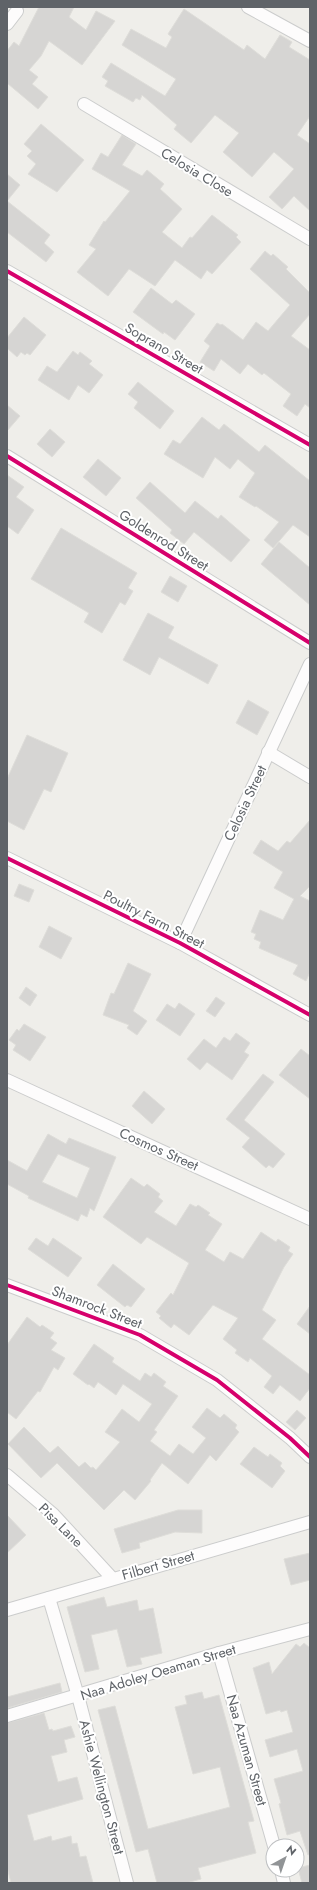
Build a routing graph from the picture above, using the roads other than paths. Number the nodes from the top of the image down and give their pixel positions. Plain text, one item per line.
1 (248, 7) edge
2 (17, 11) dead end
3 (7, 24) edge
4 (310, 41) edge
5 (84, 104) dead end
6 (310, 239) edge
7 (7, 271) edge
8 (310, 445) edge
9 (7, 456) edge
10 (310, 644) edge
11 (310, 664) edge
12 (268, 752) junction
13 (310, 777) edge
14 (7, 858) edge
15 (180, 943) junction
16 (310, 1015) edge
17 (7, 1080) edge
18 (310, 1219) edge
19 (7, 1285) edge
20 (310, 1457) edge
21 (7, 1475) edge
22 (310, 1522) edge
23 (112, 1578) junction
24 (49, 1598) junction
25 (7, 1610) edge
26 (310, 1629) edge
27 (219, 1653) junction
28 (78, 1696) junction
29 (7, 1716) edge
30 (272, 1838) edge
31 (127, 1883) edge

1 - 4 street
2 - 3 street
5 - 6 street, Celosia Close
7 - 8 street, Soprano Street
9 - 10 street, Goldenrod Street
11 - 12 street, Celosia Street
12 - 13 street
12 - 15 street, Celosia Street
14 - 15 street, Poultry Farm Street
15 - 16 street, Poultry Farm Street
17 - 18 street, Cosmos Street
19 - 20 street, Shamrock Street
21 - 23 street, Pisa Lane
22 - 23 street, Filbert Street
23 - 24 street, Filbert Street
24 - 25 street, Filbert Street
24 - 28 street, Ashie Wellington Street
26 - 27 street, Naa Adoley Oeaman Street
27 - 28 street, Naa Adoley Oeaman Street
27 - 30 street, Naa Azuman Street
28 - 29 street, Naa Adoley Oeaman Street
28 - 31 street, Ashie Wellington Street

